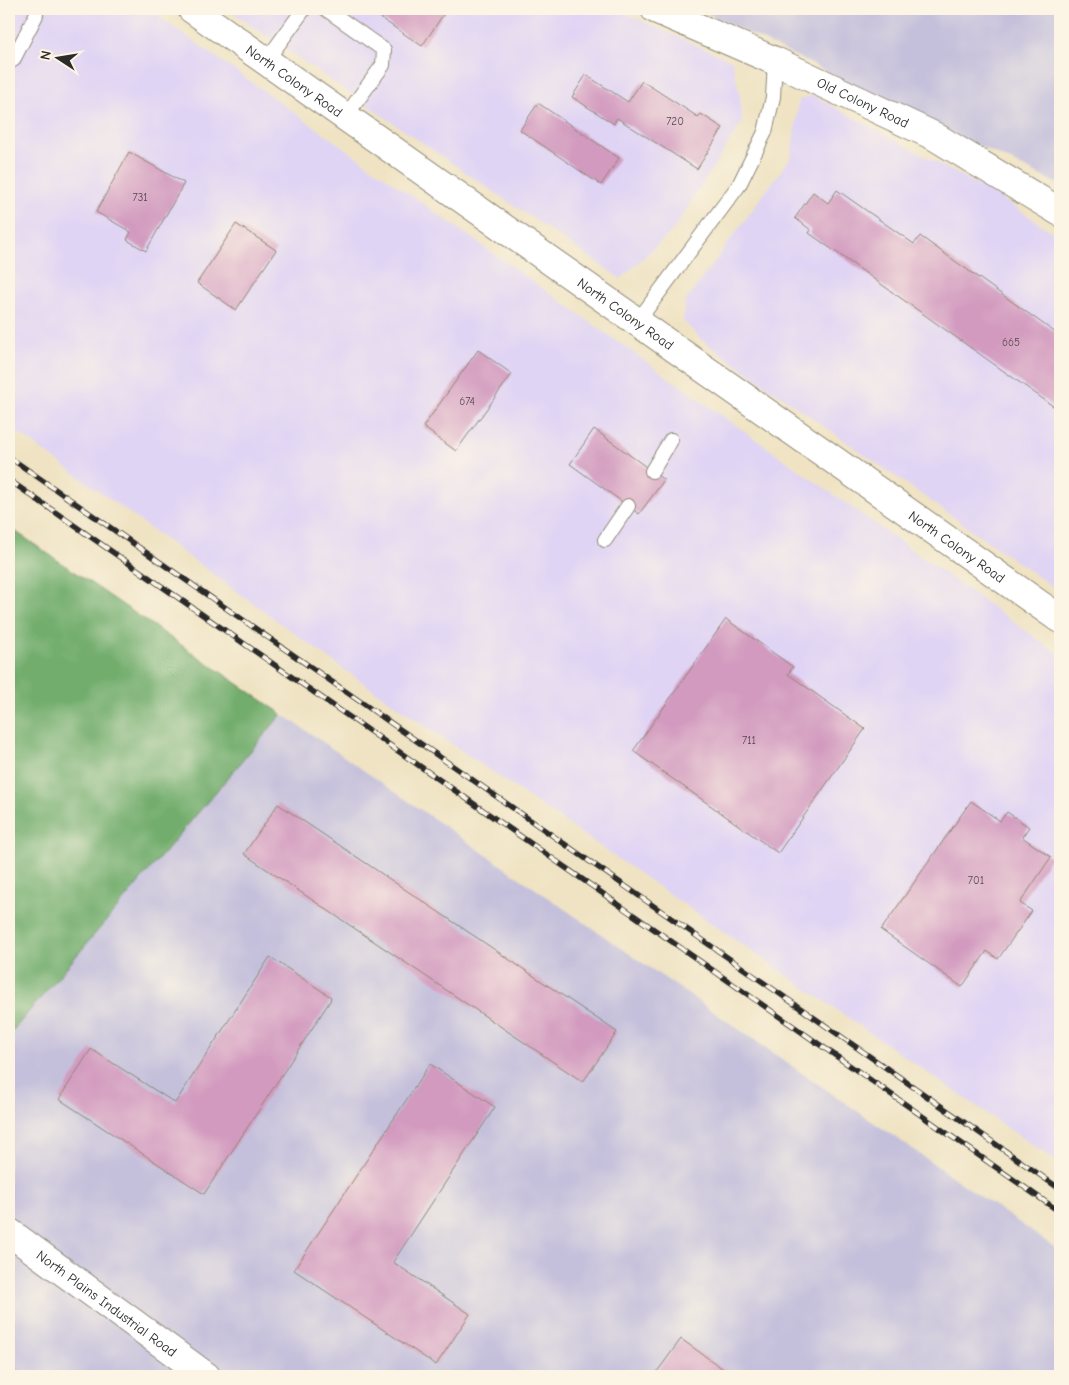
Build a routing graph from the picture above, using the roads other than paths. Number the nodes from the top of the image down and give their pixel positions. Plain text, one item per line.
1 (192, 9) edge
2 (304, 9) edge
3 (326, 9) edge
4 (661, 10) edge
5 (36, 15) dead end
6 (13, 60) dead end
7 (775, 60) junction
8 (266, 61) junction
9 (346, 117) junction
10 (1060, 212) edge
11 (637, 322) junction
12 (671, 440) dead end
13 (652, 470) dead end
14 (628, 506) dead end
15 (605, 540) dead end
16 (1060, 619) edge
17 (9, 1232) edge
18 (206, 1376) edge

1 - 8 main road, North Colony Road
2 - 8 lane
3 - 9 lane
4 - 7 main road, Old Colony Road
5 - 6 lane
7 - 10 main road, Old Colony Road
7 - 11 lane
8 - 9 main road, North Colony Road
9 - 11 main road, North Colony Road
11 - 16 main road, North Colony Road
12 - 13 lane
14 - 15 lane
17 - 18 main road, North Plains Industrial Road

